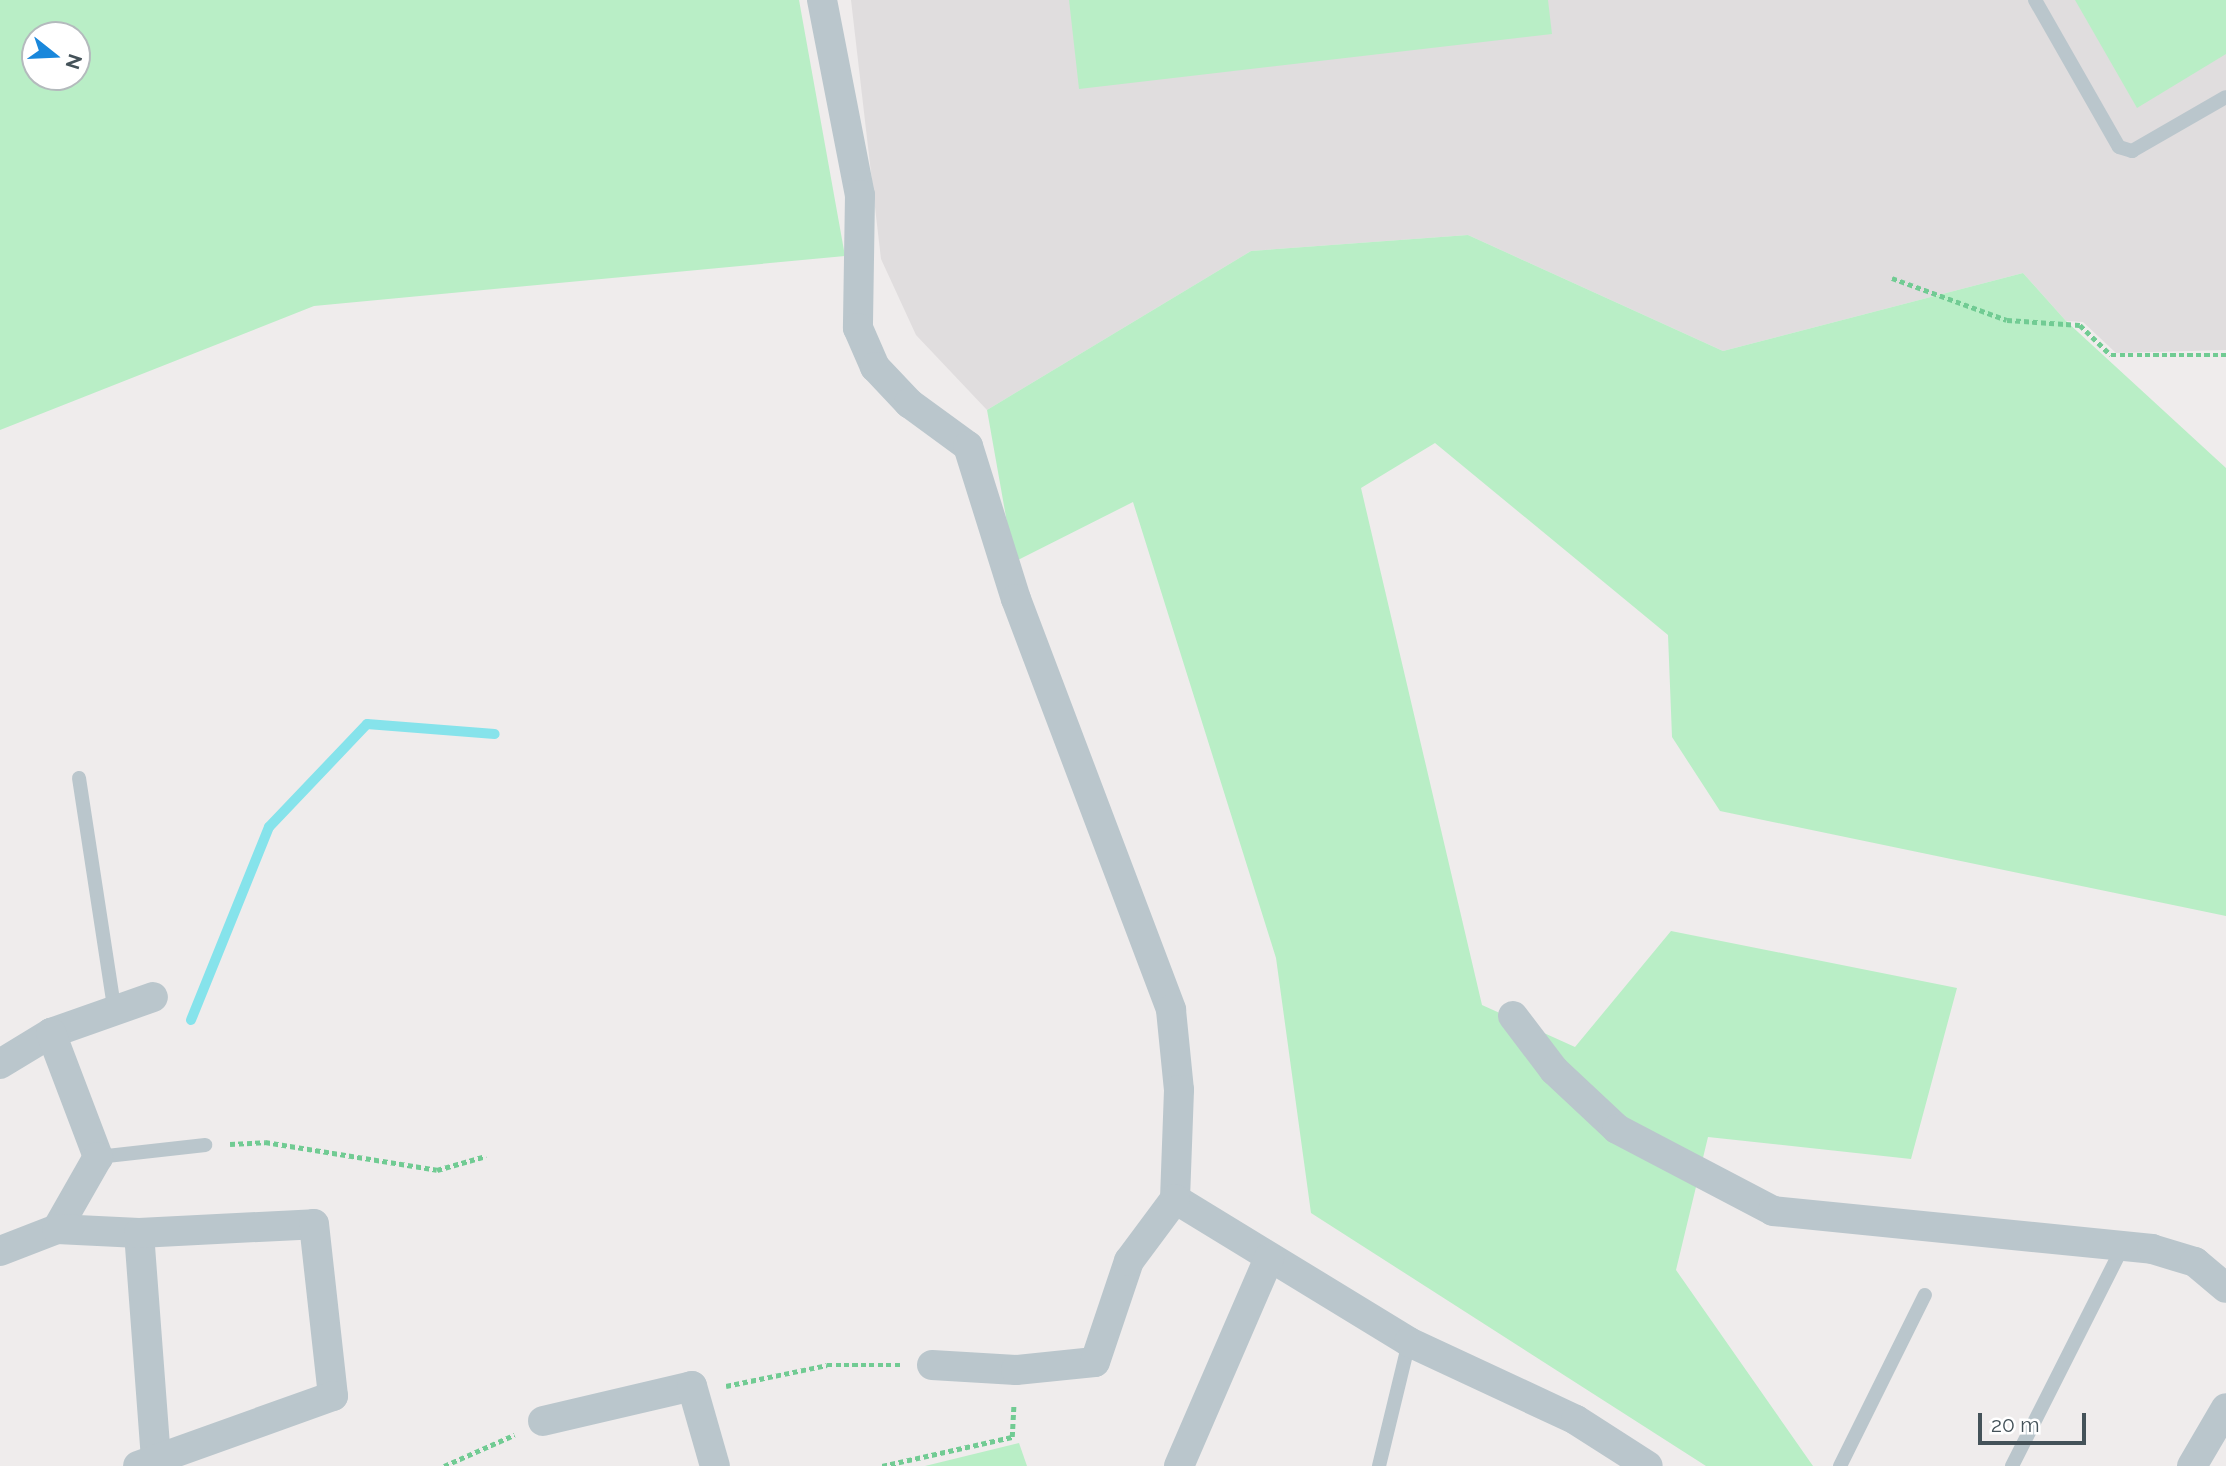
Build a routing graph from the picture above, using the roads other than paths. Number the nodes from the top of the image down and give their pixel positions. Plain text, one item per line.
1 (822, 0) edge
2 (2035, 0) edge
3 (2226, 97) edge
4 (79, 778) dead end
5 (153, 997) dead end
6 (114, 1006) junction
7 (1513, 1016) dead end
8 (51, 1034) junction
9 (0, 1064) edge
10 (205, 1145) road end
11 (98, 1157) junction
12 (1175, 1199) junction
13 (57, 1229) junction
14 (139, 1233) junction
15 (2123, 1246) junction
16 (0, 1251) edge
17 (1269, 1258) junction
18 (2226, 1288) edge
19 (1926, 1295) dead end
20 (1409, 1342) junction
21 (932, 1365) road end
22 (2226, 1408) edge
23 (543, 1421) road end
24 (147, 1462) edge
25 (715, 1466) edge
26 (1179, 1466) edge
27 (1380, 1466) edge
28 (1648, 1466) edge
29 (1840, 1466) edge
30 (2012, 1466) edge
31 (2192, 1466) edge

1 - 12 street
2 - 3 lane
4 - 6 lane
5 - 6 street
6 - 8 street
7 - 15 street
8 - 9 street
8 - 11 street
10 - 11 lane
11 - 13 street
12 - 17 street
12 - 21 street
13 - 14 street
13 - 16 street
14 - 24 street
14 - 24 street
15 - 18 street
15 - 30 lane
17 - 20 street
17 - 26 street
19 - 29 lane
20 - 27 lane
20 - 28 street
22 - 31 street
23 - 25 street

